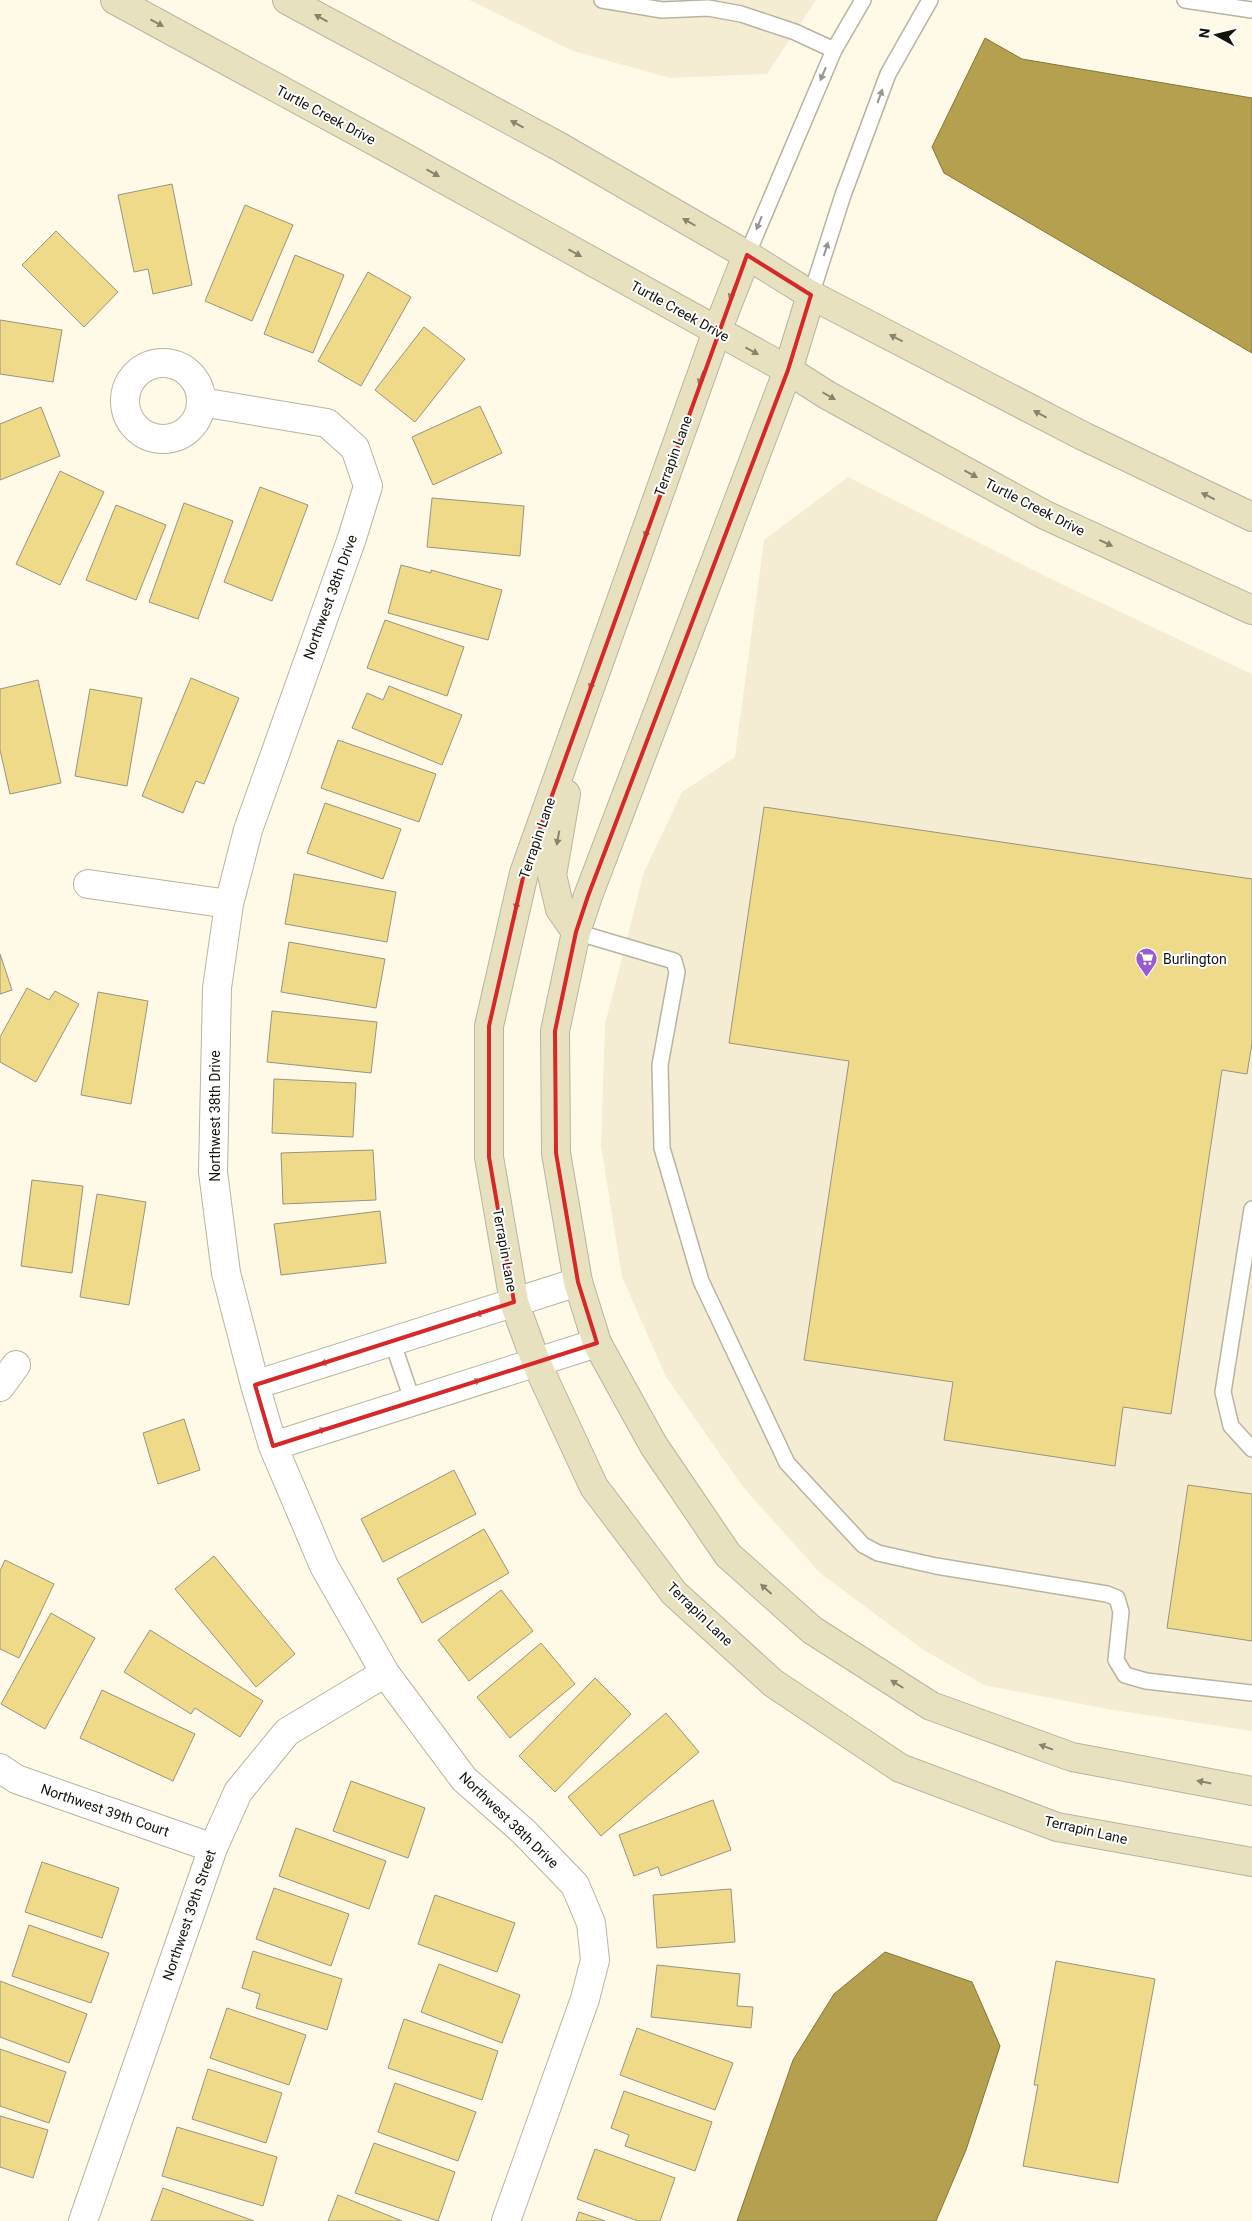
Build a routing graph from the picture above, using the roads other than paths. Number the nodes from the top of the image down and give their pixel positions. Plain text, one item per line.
1 (115, 0) edge
2 (287, 0) edge
3 (602, 0) edge
4 (863, 0) edge
5 (930, 0) edge
6 (1185, 0) edge
7 (1252, 10) edge
8 (834, 50) junction
9 (747, 255) junction
10 (811, 295) junction
11 (717, 331) junction
12 (788, 370) junction
13 (201, 402) dead end
14 (1252, 517) edge
15 (1252, 610) edge
16 (578, 721) junction
17 (88, 884) dead end
18 (229, 904) junction
19 (576, 932) junction
20 (1252, 1209) edge
21 (578, 1282) junction
22 (514, 1302) junction
23 (392, 1341) junction
24 (597, 1343) junction
25 (536, 1362) junction
26 (16, 1365) dead end
27 (255, 1385) junction
28 (0, 1387) edge
29 (412, 1402) junction
30 (273, 1446) junction
31 (1252, 1450) edge
32 (385, 1673) junction
33 (1252, 1693) edge
34 (0, 1768) edge
35 (1252, 1791) edge
36 (212, 1848) junction
37 (1252, 1862) edge
38 (83, 2221) edge
39 (506, 2221) edge

1 -> 11 street, Turtle Creek Drive
9 -> 2 street
3 - 8 lane
4 - 8 lane
10 -> 5 lane
6 - 7 lane
8 -> 9 lane
9 - 10 street
9 -> 11 street, Terrapin Lane
10 - 12 street
14 -> 10 street
11 -> 12 street, Turtle Creek Drive
11 -> 16 street, Terrapin Lane
12 -> 15 street, Turtle Creek Drive
12 - 19 street
13 - 18 street, Northwest 38th Drive
16 -> 19 street
16 -> 22 street, Terrapin Lane
17 - 18 street
18 - 27 street, Northwest 38th Drive
19 - 21 street
19 - 33 lane
20 - 31 lane
21 - 22 street
21 - 24 street
22 -> 23 street
22 - 25 street, Terrapin Lane
23 -> 27 street
23 - 29 lane
24 - 25 street
35 -> 24 street
29 -> 25 street
25 - 37 street, Terrapin Lane
26 - 28 street
27 - 30 street, Northwest 38th Drive
30 -> 29 street
30 - 32 street, Northwest 38th Drive
32 - 36 street, Northwest 39th Street
32 - 39 street, Northwest 38th Drive
34 - 36 street, Northwest 39th Court
36 - 38 street, Northwest 39th Street

